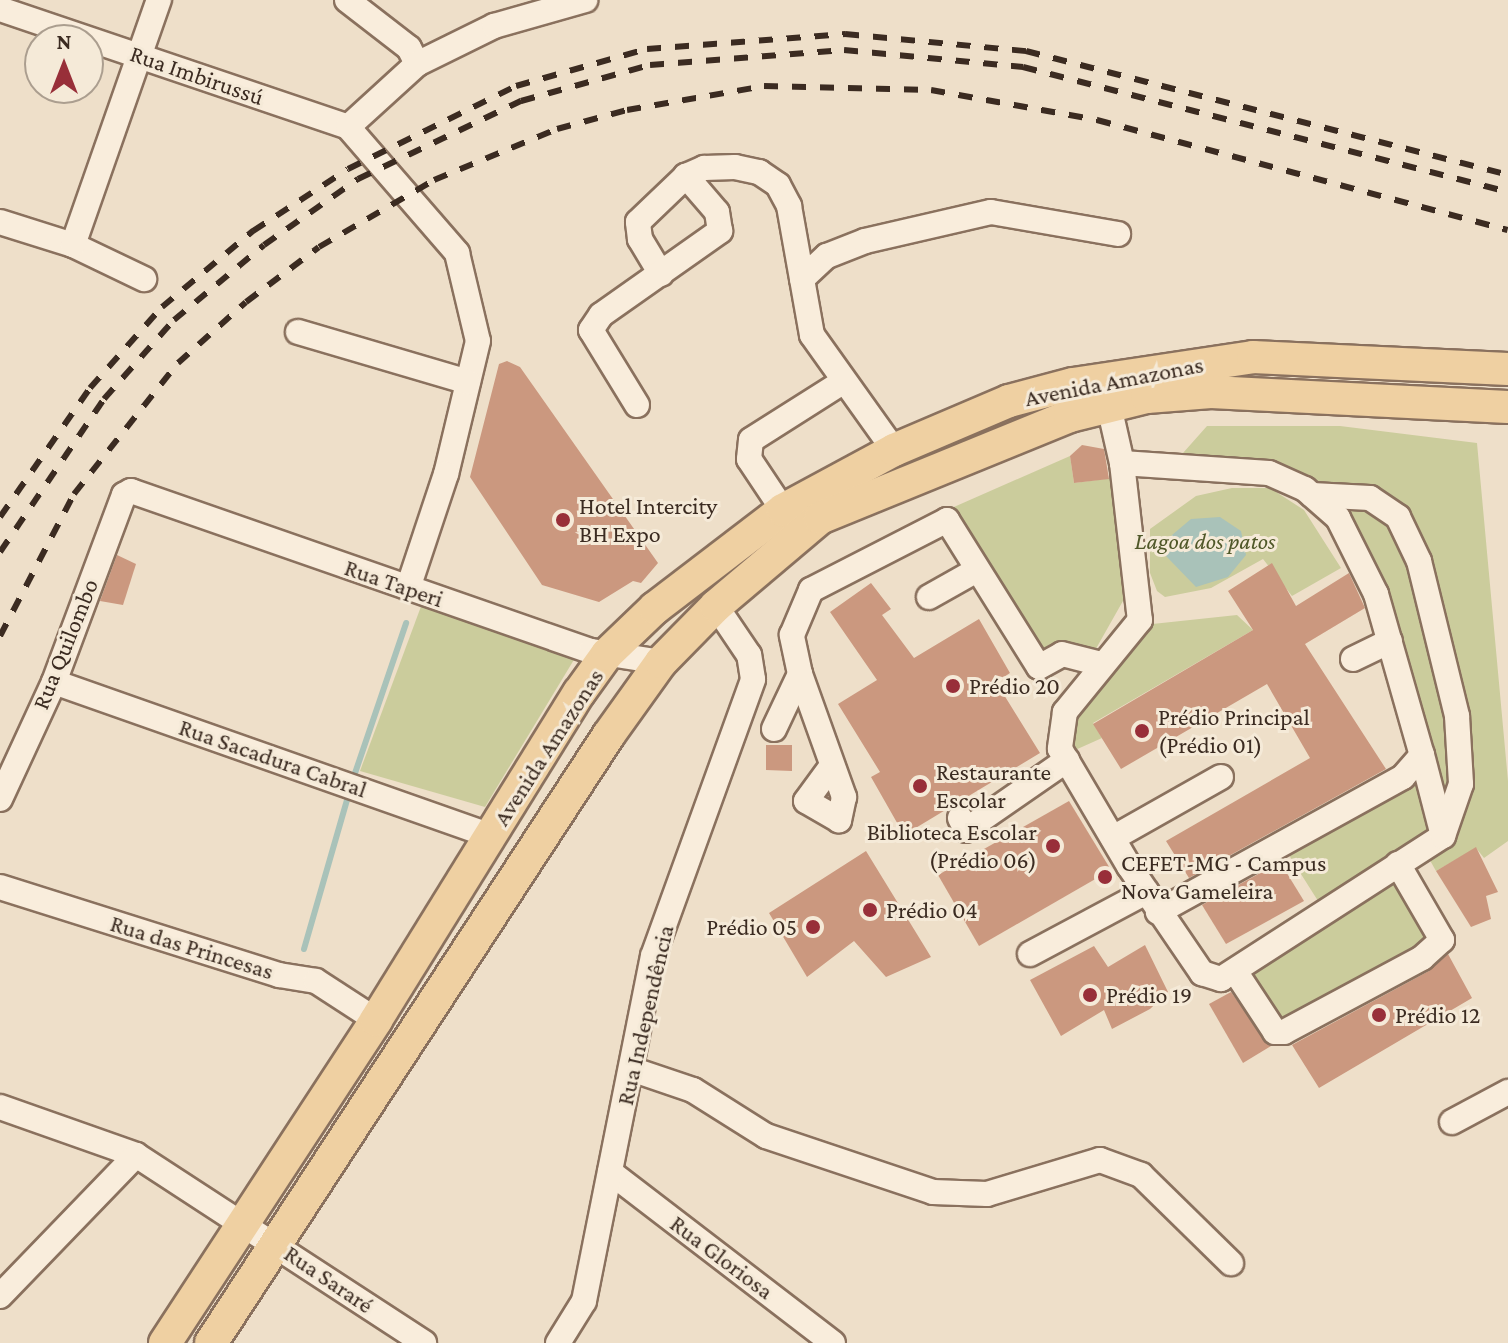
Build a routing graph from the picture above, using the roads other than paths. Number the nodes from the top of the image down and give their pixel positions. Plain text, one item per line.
1 (159, 0) edge
2 (347, 0) edge
3 (585, 0) edge
4 (0, 9) edge
5 (140, 55) junction
6 (417, 64) junction
7 (348, 127) junction
8 (686, 176) junction
9 (0, 222) edge
10 (1118, 234) dead end
11 (73, 245) junction
12 (661, 274) junction
13 (144, 279) dead end
14 (802, 279) junction
15 (298, 332) dead end
16 (1508, 369) edge
17 (844, 381) junction
18 (468, 382) junction
19 (637, 405) dead end
20 (1109, 406) junction
21 (1508, 407) edge
22 (894, 450) junction
23 (1122, 463) junction
24 (131, 491) joint
25 (1312, 495) junction
26 (783, 510) junction
27 (977, 570) junction
28 (408, 588) junction
29 (929, 597) dead end
30 (716, 606) junction
31 (1390, 641) junction
32 (795, 647) junction
33 (607, 654) junction
34 (1353, 659) dead end
35 (661, 662) junction
36 (753, 663) junction
37 (1101, 664) junction
38 (800, 674) junction
39 (54, 682) junction
40 (774, 729) dead end
41 (1422, 755) junction
42 (1067, 760) junction
43 (831, 767) dead end
44 (1221, 777) dead end
45 (0, 799) edge
46 (960, 818) dead end
47 (491, 836) junction
48 (1443, 836) junction
49 (1113, 838) junction
50 (1398, 864) junction
51 (0, 887) edge
52 (1152, 902) junction
53 (1030, 954) dead end
54 (1235, 971) junction
55 (376, 1020) junction
56 (631, 1069) junction
57 (1508, 1092) edge
58 (0, 1107) edge
59 (1452, 1122) dead end
60 (136, 1155) junction
61 (610, 1172) junction
62 (245, 1222) junction
63 (275, 1242) junction
64 (1231, 1263) dead end
65 (0, 1296) edge
66 (165, 1343) edge
67 (211, 1343) edge
68 (424, 1343) edge
69 (558, 1343) edge
70 (833, 1343) edge

1 - 5 street
2 - 6 street
3 - 6 street
4 - 5 street, Rua Imbirussú
5 - 7 street, Rua Imbirussú
5 - 11 street
6 - 7 street
7 - 18 street
8 - 12 street
8 - 12 street
8 - 14 street
9 - 11 street
10 - 14 street
11 - 13 street
12 - 19 street
14 - 17 street
15 - 18 street
16 - 22 main road, Avenida Amazonas
17 - 22 street
17 - 26 street
18 - 28 street
20 - 21 main road, Avenida Amazonas
20 - 23 street
20 - 30 main road, Avenida Amazonas
22 - 26 main road, Avenida Amazonas
23 - 25 street
23 - 37 street
24 - 28 street, Rua Taperi
24 - 39 street, Rua Quilombo
25 - 31 street
25 - 48 street
26 - 33 main road, Avenida Amazonas
27 - 29 street
27 - 32 street
27 - 37 street
28 - 33 street, Rua Taperi
30 - 35 main road, Avenida Amazonas
30 - 36 street
31 - 34 street
31 - 41 street
32 - 36 street
32 - 38 street
33 - 35 street, Rua Taperi
33 - 47 main road, Avenida Amazonas
35 - 63 main road, Avenida Amazonas
36 - 56 street, Rua Independência
37 - 42 street
38 - 40 street
38 - 43 street
39 - 45 street, Rua Quilombo
39 - 47 street, Rua Sacadura Cabral
41 - 48 street
41 - 52 street
42 - 46 street
42 - 49 street
44 - 49 street
47 - 55 main road, Avenida Amazonas
48 - 50 street
49 - 52 street
50 - 54 street
50 - 54 street
51 - 55 street, Rua das Princesas
52 - 53 street
52 - 54 street
55 - 62 main road, Avenida Amazonas
56 - 61 street, Rua Independência
56 - 64 street
57 - 59 street
58 - 60 street, Rua Sararé
60 - 62 street, Rua Sararé
60 - 65 street
61 - 69 street, Rua Independência
61 - 70 street, Rua Gloriosa
62 - 63 street, Rua Sararé
62 - 66 main road, Avenida Amazonas
63 - 67 main road, Avenida Amazonas
63 - 68 street, Rua Sararé

